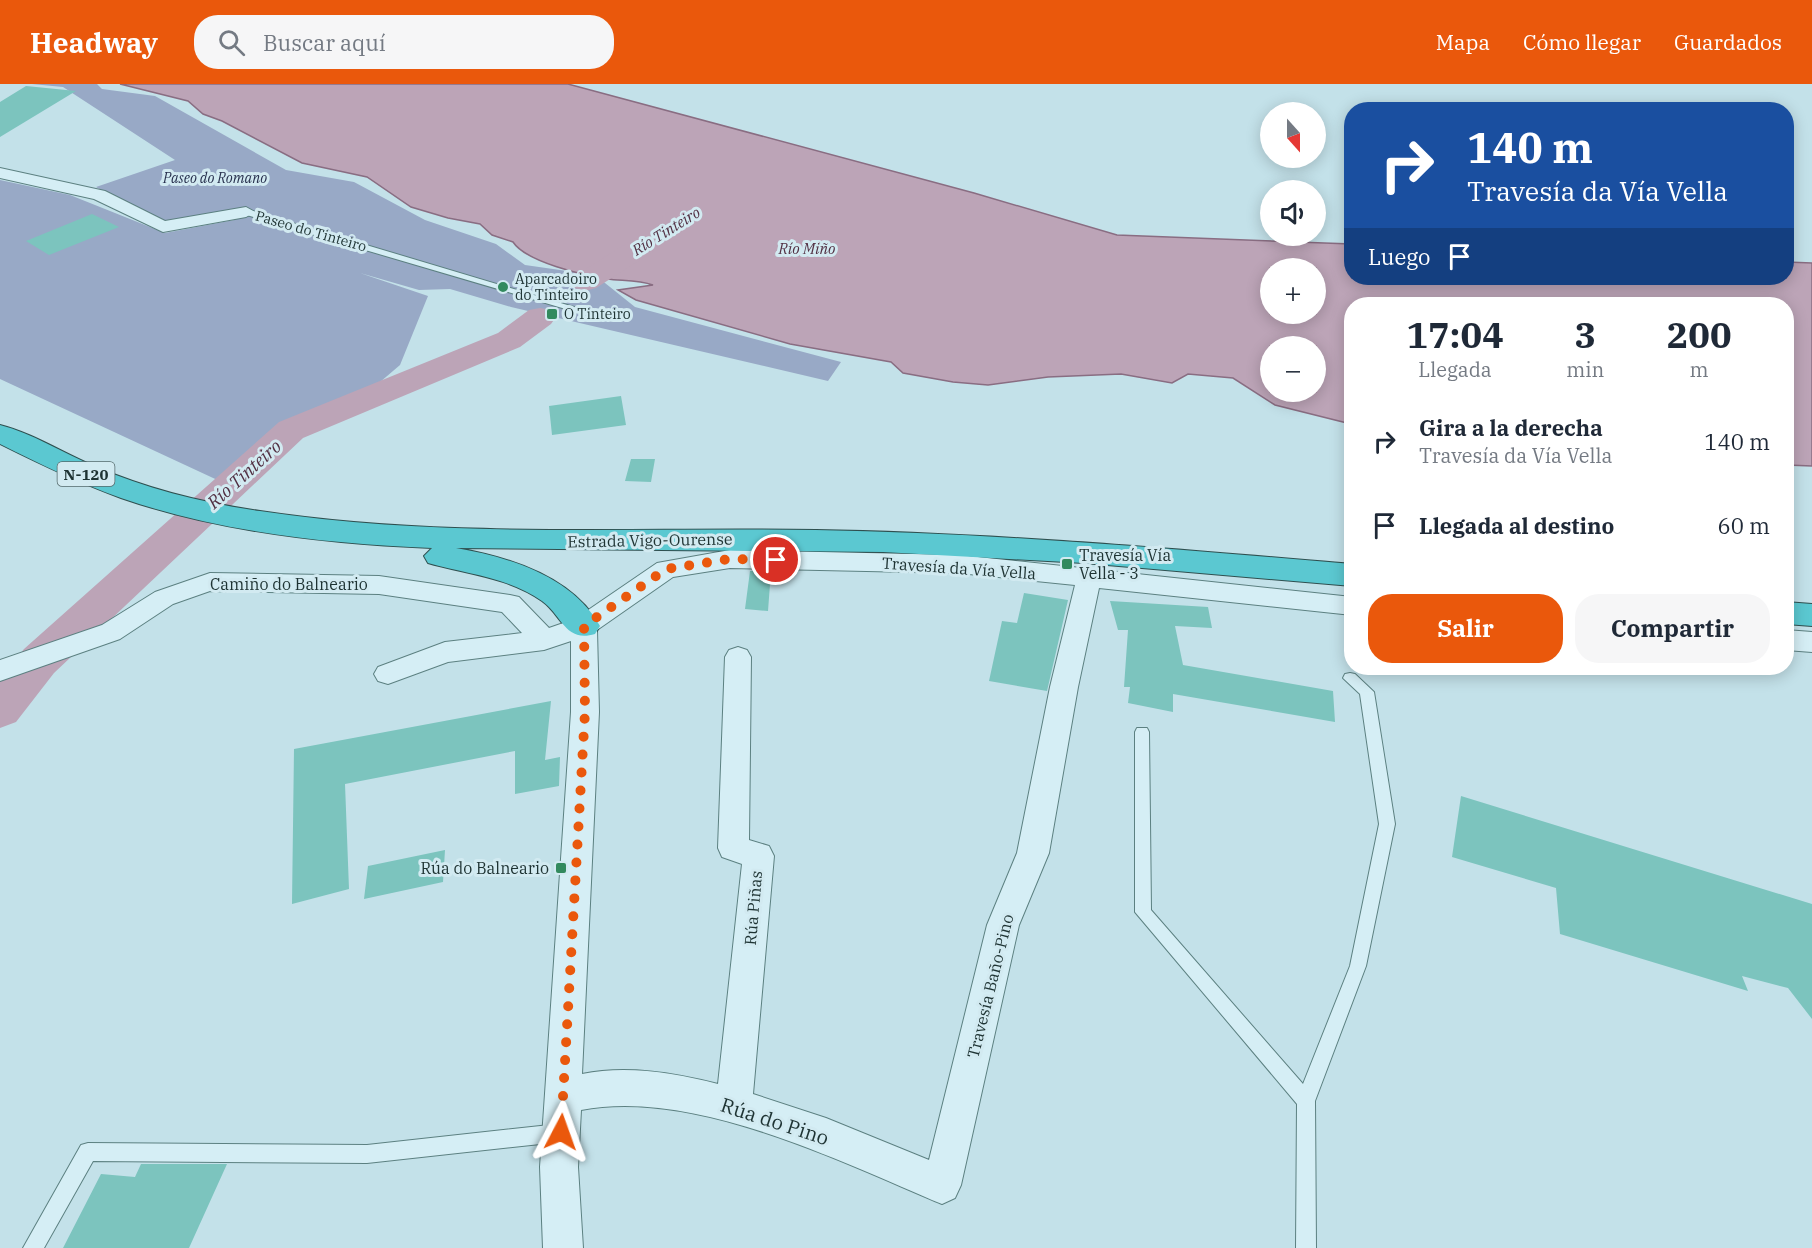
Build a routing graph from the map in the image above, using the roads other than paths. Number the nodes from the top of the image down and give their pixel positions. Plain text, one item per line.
1 (0, 173) edge
2 (246, 212) joint
3 (589, 313) dead end
4 (0, 433) edge
5 (275, 530) junction
6 (1344, 574) edge
7 (1089, 578) junction
8 (1344, 605) edge
9 (1794, 614) edge
10 (1812, 615) edge
11 (584, 626) junction
12 (544, 640) junction
13 (1794, 641) edge
14 (1812, 642) edge
15 (738, 657) dead end
16 (0, 671) edge
17 (388, 674) dead end
18 (1350, 678) dead end
19 (1142, 732) dead end
20 (564, 1095) junction
21 (1306, 1101) junction
22 (734, 1105) junction
23 (561, 1132) junction
24 (942, 1185) joint
25 (33, 1248) edge
26 (563, 1248) edge
27 (1305, 1248) edge

1 - 2 street, Paseo do Tinteiro
2 - 3 lane, Paseo do Tinteiro
4 - 5 highway, N-120
5 - 6 highway, Estrada Vigo-Ourense
5 - 11 highway
7 - 8 street, Travesía da Vía Vella
7 - 11 street, Travesía da Vía Vella
7 - 24 street, Travesía Baño-Pino
9 - 10 highway
11 - 12 street, Travesía da Vía Vella
11 - 20 street
12 - 16 street, Camiño do Balneario
12 - 17 street, Travesía da Vía Vella
13 - 14 street
15 - 22 street, Rúa Piñas
18 - 21 lane
19 - 21 lane
20 - 22 street, Rúa do Pino
20 - 23 street
21 - 27 lane
22 - 24 street, Rúa do Pino
23 - 25 lane
23 - 26 street

